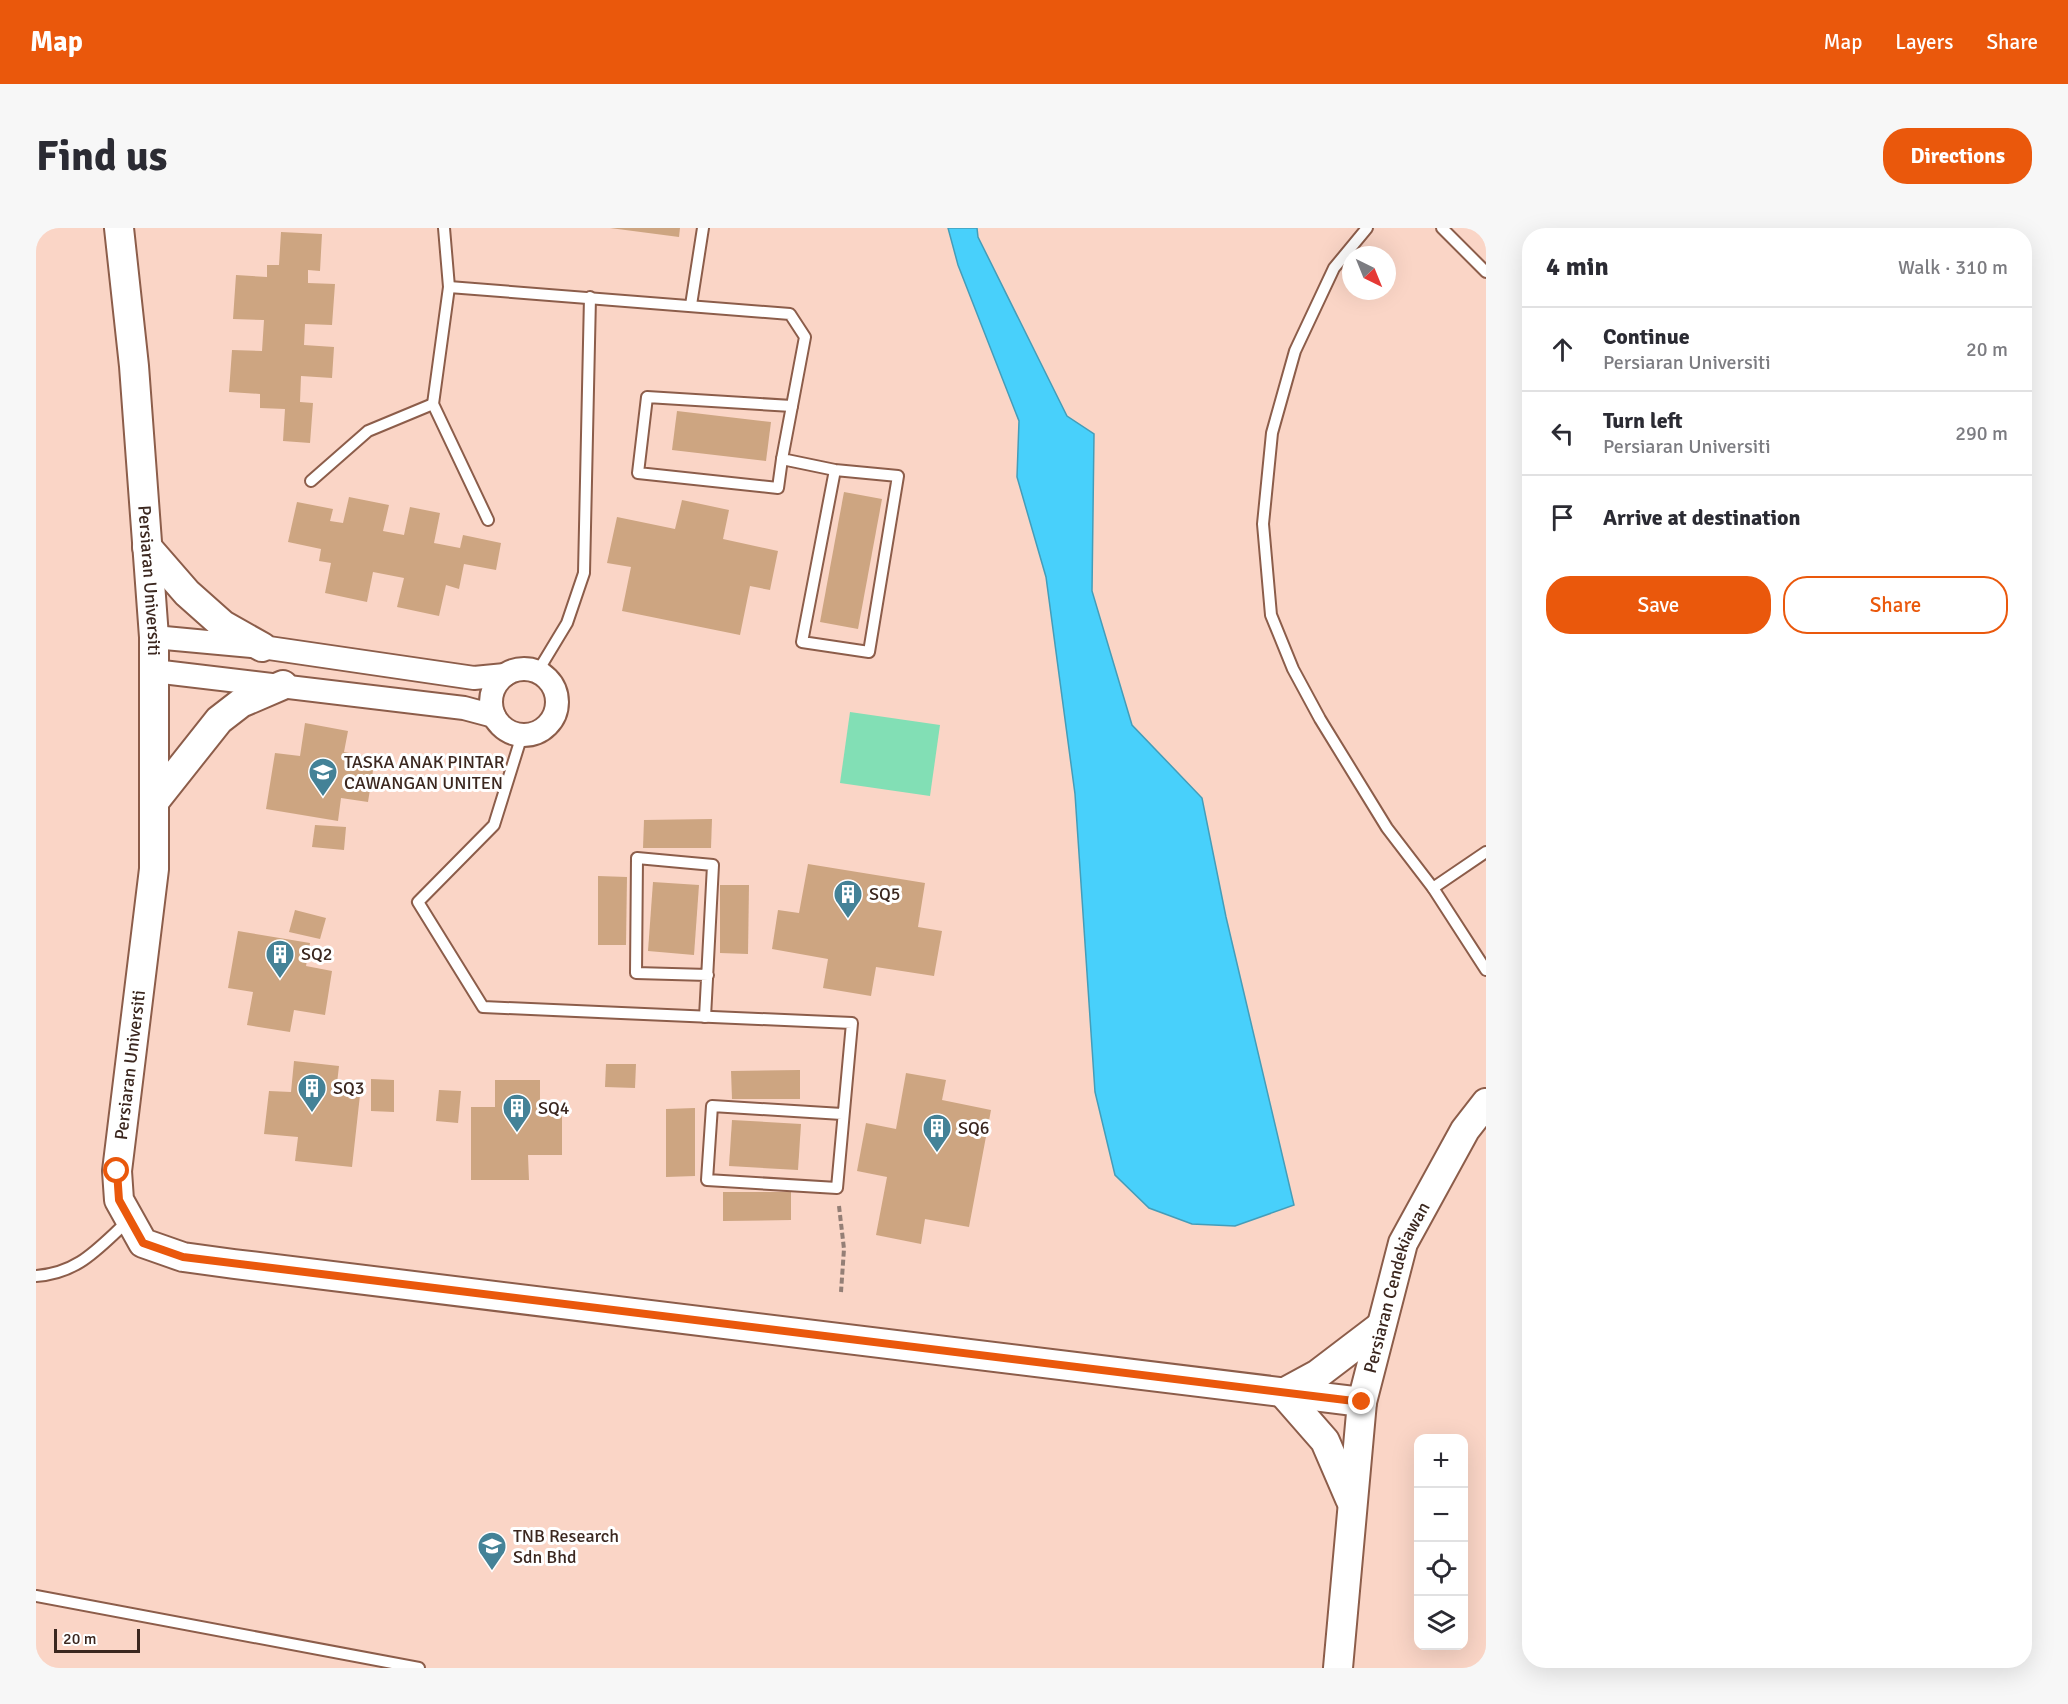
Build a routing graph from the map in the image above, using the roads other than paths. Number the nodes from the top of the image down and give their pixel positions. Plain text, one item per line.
1 (119, 228) edge
2 (444, 228) edge
3 (703, 228) edge
4 (1366, 228) edge
5 (1442, 228) edge
6 (1486, 272) edge
7 (449, 287) junction
8 (590, 297) junction
9 (691, 305) junction
10 (433, 404) junction
11 (792, 406) junction
12 (782, 459) junction
13 (835, 470) junction
14 (311, 481) dead end
15 (488, 520) dead end
16 (147, 547) junction
17 (154, 637) junction
18 (262, 647) junction
19 (154, 671) junction
20 (538, 671) junction
21 (505, 675) junction
22 (283, 685) junction
23 (494, 717) junction
24 (522, 735) junction
25 (154, 802) junction
26 (1484, 857) edge
27 (1433, 888) junction
28 (1486, 970) edge
29 (708, 975) junction
30 (705, 1017) junction
31 (1486, 1103) edge
32 (842, 1114) junction
33 (130, 1219) junction
34 (36, 1276) edge
35 (1381, 1326) junction
36 (1283, 1393) junction
37 (1362, 1402) junction
38 (1352, 1507) junction
39 (36, 1596) edge
40 (399, 1666) edge
41 (418, 1668) edge
42 (1338, 1668) edge

1 - 16 street, Persiaran Universiti
2 - 7 lane
3 - 9 lane
4 - 27 lane
5 - 6 lane
7 - 8 lane
7 - 10 lane
8 - 9 lane
8 - 20 lane
9 - 11 lane
10 - 14 lane
10 - 15 lane
11 - 12 lane
11 - 12 lane
12 - 13 lane
13 - 13 lane
16 - 17 street, Persiaran Universiti
16 - 18 street
17 - 18 street
17 - 19 street, Persiaran Universiti
18 - 21 street
19 - 22 street
19 - 25 street, Persiaran Universiti
20 - 21 street
20 - 24 street
21 - 23 street
22 - 23 street
22 - 25 street
23 - 24 street
24 - 30 lane
25 - 33 street, Persiaran Universiti
26 - 27 lane
27 - 28 lane
29 - 29 lane
29 - 30 lane
30 - 32 lane
31 - 35 street, Persiaran Cendekiawan
32 - 32 lane
33 - 34 lane
33 - 36 street, Persiaran Universiti
35 - 36 street
35 - 37 street, Persiaran Cendekiawan
36 - 37 street, Persiaran Universiti
36 - 38 street
37 - 38 street, Persiaran Cendekiawan
38 - 42 street, Persiaran Cendekiawan
39 - 40 lane
40 - 41 lane

